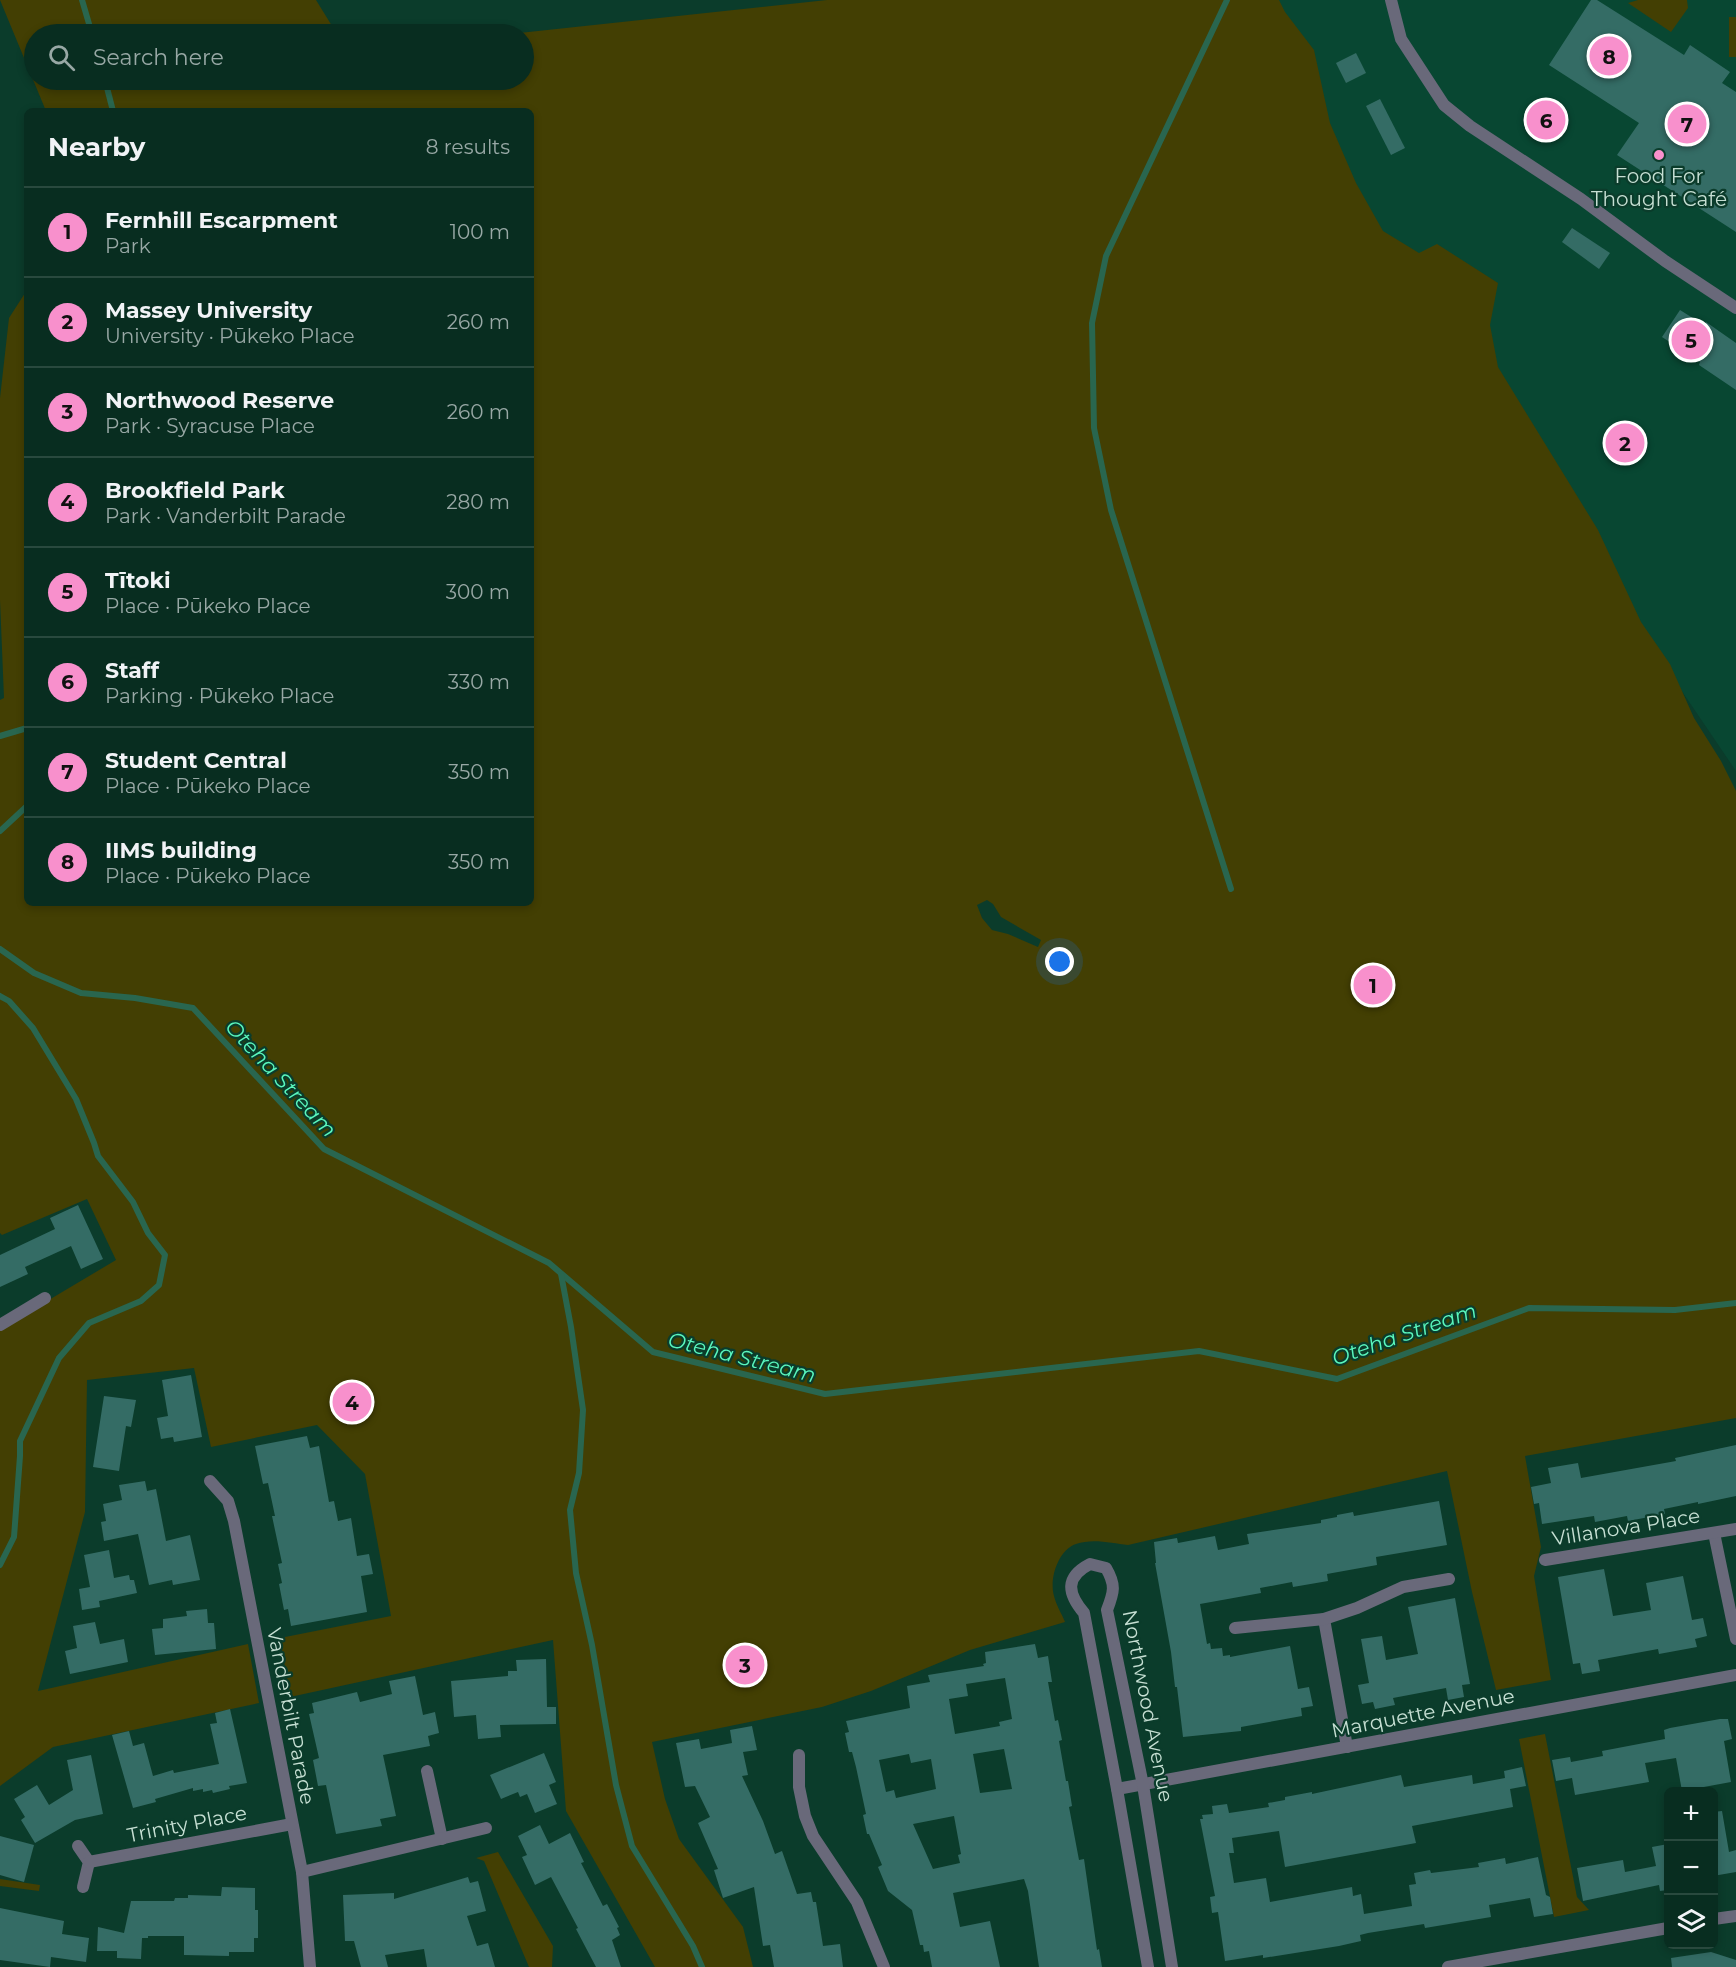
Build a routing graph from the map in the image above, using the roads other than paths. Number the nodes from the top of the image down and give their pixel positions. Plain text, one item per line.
1 (1391, 0) edge
2 (1736, 308) edge
3 (45, 1298) dead end
4 (0, 1325) edge
5 (210, 1481) dead end
6 (1736, 1529) edge
7 (1714, 1533) junction
8 (1545, 1560) dead end
9 (1449, 1579) dead end
10 (1324, 1619) junction
11 (1235, 1628) dead end
12 (1736, 1639) edge
13 (1736, 1675) edge
14 (1347, 1747) junction
15 (799, 1755) dead end
16 (427, 1771) dead end
17 (1143, 1785) junction
18 (1117, 1790) junction
19 (292, 1824) junction
20 (486, 1828) dead end
21 (442, 1839) junction
22 (78, 1846) dead end
23 (89, 1862) junction
24 (302, 1872) junction
25 (83, 1887) dead end
26 (1736, 1916) edge
27 (1718, 1918) edge
28 (1664, 1929) edge
29 (310, 1967) edge
30 (884, 1967) edge
31 (1148, 1967) edge
32 (1172, 1967) edge
33 (1448, 1967) edge

1 - 2 street
3 - 4 street
5 - 19 street, Vanderbilt Parade
6 - 7 street, Villanova Place
7 - 8 street, Villanova Place
7 - 12 street, Villanova Place
9 - 10 street
10 - 11 street
10 - 14 street
13 - 14 street, Marquette Avenue
14 - 17 street, Marquette Avenue
15 - 30 street
16 - 21 street
17 - 18 street, Marquette Avenue
17 - 18 street, Northwood Avenue
17 - 32 street, Northwood Avenue
18 - 31 street, Northwood Avenue
19 - 23 street, Trinity Place
19 - 24 street, Vanderbilt Parade
20 - 21 street
21 - 24 street
22 - 23 street
23 - 25 street
24 - 29 street, Vanderbilt Parade
26 - 27 street
28 - 33 street

